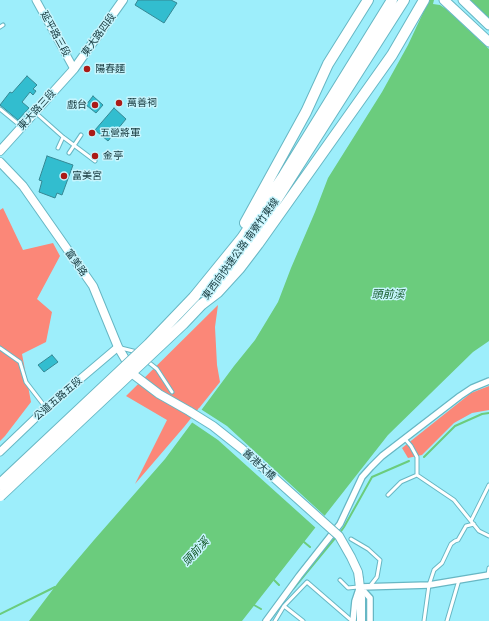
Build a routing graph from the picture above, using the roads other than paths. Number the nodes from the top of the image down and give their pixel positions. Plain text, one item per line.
1 (36, 0) edge
2 (123, 0) edge
3 (368, 0) edge
4 (392, 0) edge
5 (404, 0) edge
6 (424, 0) edge
7 (444, 0) edge
8 (463, 0) edge
9 (489, 25) edge
10 (489, 42) edge
11 (74, 69) junction
12 (0, 109) edge
13 (35, 112) junction
14 (22, 127) junction
15 (81, 135) dead end
16 (63, 136) junction
17 (73, 145) junction
18 (58, 148) dead end
19 (0, 151) edge
20 (69, 153) dead end
21 (95, 161) dead end
22 (0, 162) edge
23 (194, 297) junction
24 (201, 305) junction
25 (0, 348) edge
26 (118, 348) junction
27 (134, 375) joint
28 (489, 381) edge
29 (172, 392) dead end
30 (46, 408) junction
31 (405, 439) junction
32 (0, 452) edge
33 (417, 475) junction
34 (0, 484) edge
35 (489, 485) edge
36 (388, 494) dead end
37 (0, 496) edge
38 (473, 523) junction
39 (489, 536) edge
40 (351, 539) dead end
41 (489, 568) edge
42 (489, 575) edge
43 (340, 580) dead end
44 (459, 580) junction
45 (362, 584) junction
46 (429, 585) junction
47 (284, 606) junction
48 (266, 621) edge
49 (275, 621) edge
50 (303, 621) edge
51 (353, 621) edge
52 (361, 621) edge
53 (370, 621) edge
54 (424, 621) edge
55 (447, 621) edge

1 - 11 street, 延平路三段
2 - 11 main road, 東大路四段
3 - 23 highway
4 - 23 highway, 東西向快速公路 南寮竹東線
5 - 24 highway, 東西向快速公路 南寮竹東線
6 - 24 highway
7 - 10 main road
8 - 9 main road
11 - 13 main road, 東大路三段
12 - 14 lane
13 - 14 main road, 東大路三段
13 - 16 lane
14 - 19 main road, 東大路三段
15 - 17 lane
16 - 17 lane
16 - 18 lane
17 - 20 lane
17 - 21 lane
22 - 26 main road, 富美路
23 - 34 highway, 東西向快速公路 南寮竹東線, bridge
24 - 37 highway, 東西向快速公路 南寮竹東線, bridge
25 - 30 lane
26 - 27 main road, 富美路
26 - 29 lane
26 - 30 street, 公道五路五段
27 - 45 main road, 舊港大橋, bridge
28 - 31 street
30 - 32 street, 公道五路五段
31 - 33 lane
31 - 48 street
33 - 36 lane
33 - 38 lane
35 - 38 lane
38 - 39 lane
38 - 46 lane
40 - 45 lane
41 - 42 lane
42 - 44 street
43 - 45 lane
44 - 46 street
44 - 55 lane
45 - 46 street
45 - 51 street
45 - 52 main road, 舊港大橋
45 - 53 street
46 - 54 lane
47 - 49 lane
47 - 50 lane
47 - 51 lane

